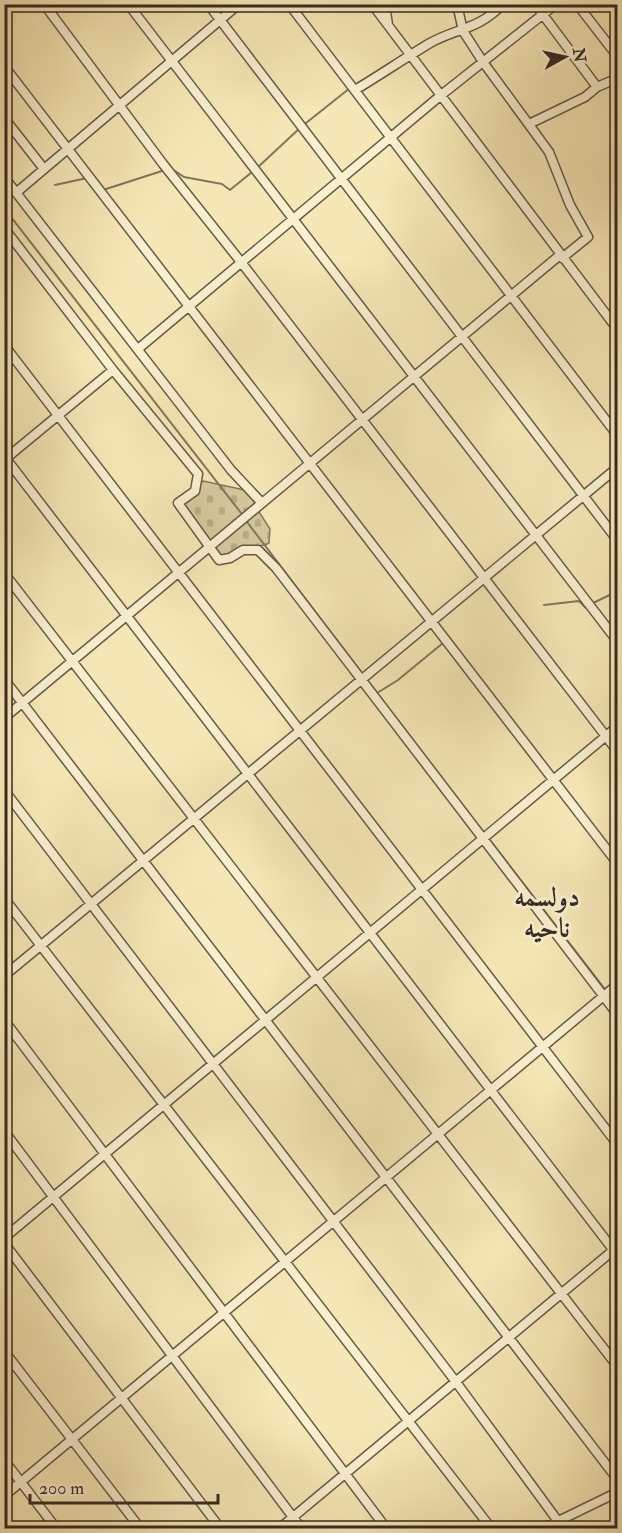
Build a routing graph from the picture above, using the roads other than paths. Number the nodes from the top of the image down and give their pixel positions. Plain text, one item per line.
1 (44, 4) edge
2 (128, 4) edge
3 (208, 4) edge
4 (239, 4) edge
5 (289, 4) edge
6 (372, 4) edge
7 (385, 4) edge
8 (457, 4) edge
9 (503, 4) edge
10 (535, 4) edge
11 (556, 4) edge
12 (577, 4) edge
13 (543, 14) junction
14 (220, 20) junction
15 (388, 26) junction
16 (463, 31) junction
17 (411, 56) junction
18 (618, 57) edge
19 (171, 61) junction
20 (483, 62) junction
21 (4, 66) edge
22 (618, 78) edge
23 (597, 87) junction
24 (355, 90) junction
25 (440, 96) junction
26 (120, 105) junction
27 (4, 118) edge
28 (529, 124) junction
29 (390, 137) junction
30 (68, 149) junction
31 (44, 169) junction
32 (4, 177) edge
33 (341, 179) junction
34 (17, 192) junction
35 (293, 219) junction
36 (4, 228) edge
37 (561, 256) junction
38 (241, 262) junction
39 (511, 296) junction
40 (189, 306) junction
41 (618, 330) edge
42 (462, 337) junction
43 (4, 345) edge
44 (138, 349) junction
45 (113, 370) junction
46 (414, 377) junction
47 (59, 416) junction
48 (362, 420) junction
49 (618, 436) edge
50 (5, 458) edge
51 (310, 463) junction
52 (618, 467) edge
53 (583, 496) junction
54 (261, 502) junction
55 (536, 535) junction
56 (618, 541) edge
57 (209, 548) junction
58 (4, 573) edge
59 (179, 573) junction
60 (484, 578) junction
61 (127, 616) junction
62 (431, 622) junction
63 (618, 642) edge
64 (73, 661) junction
65 (4, 679) edge
66 (361, 680) junction
67 (23, 703) junction
68 (4, 718) edge
69 (618, 726) edge
70 (301, 731) junction
71 (605, 736) junction
72 (618, 752) edge
73 (248, 774) junction
74 (553, 780) junction
75 (4, 790) edge
76 (194, 819) junction
77 (483, 839) junction
78 (143, 860) junction
79 (618, 864) edge
80 (422, 889) junction
81 (4, 898) edge
82 (91, 904) junction
83 (369, 932) junction
84 (41, 945) junction
85 (4, 976) edge
86 (315, 977) junction
87 (618, 984) edge
88 (602, 996) junction
89 (618, 1015) edge
90 (265, 1019) junction
91 (4, 1020) edge
92 (542, 1047) junction
93 (213, 1063) junction
94 (490, 1090) junction
95 (164, 1104) junction
96 (4, 1131) edge
97 (436, 1135) junction
98 (618, 1145) edge
99 (104, 1154) junction
100 (386, 1178) junction
101 (54, 1197) junction
102 (334, 1222) junction
103 (4, 1238) edge
104 (4, 1243) edge
105 (616, 1251) edge
106 (286, 1261) junction
107 (561, 1294) junction
108 (224, 1313) junction
109 (508, 1338) junction
110 (4, 1351) edge
111 (173, 1355) junction
112 (618, 1367) edge
113 (456, 1382) junction
114 (121, 1399) junction
115 (408, 1422) junction
116 (73, 1440) junction
117 (4, 1460) edge
118 (345, 1474) junction
119 (618, 1480) edge
120 (21, 1482) junction
121 (618, 1492) edge
122 (4, 1496) edge
123 (292, 1518) junction
124 (560, 1525) edge
125 (56, 1528) edge
126 (140, 1528) edge
127 (220, 1528) edge
128 (280, 1528) edge
129 (300, 1528) edge
130 (386, 1528) edge
131 (491, 1528) edge
132 (544, 1528) edge

1 - 26 street
2 - 19 street
3 - 14 street
4 - 14 street
5 - 24 street
6 - 15 street
7 - 15 street
8 - 16 street
9 - 16 street
10 - 13 street
11 - 13 street
12 - 18 street
13 - 20 street
13 - 23 street
14 - 19 street
14 - 33 street
15 - 17 street
16 - 17 street
16 - 20 street
17 - 24 street
17 - 25 street
19 - 26 street
19 - 35 street
20 - 25 street
20 - 28 street
21 - 30 street
22 - 23 street
23 - 28 street
24 - 29 street
25 - 29 street
25 - 37 street
26 - 30 street
26 - 38 street
27 - 31 street
28 - 37 street
29 - 33 street
29 - 39 street
30 - 31 street
30 - 40 street
31 - 34 street
32 - 34 street
33 - 35 street
33 - 42 street
34 - 44 street
35 - 38 street
35 - 46 street
36 - 45 street
37 - 39 street
37 - 41 street
38 - 40 street
38 - 48 street
39 - 42 street
39 - 49 street
40 - 44 street
40 - 51 street
42 - 46 street
42 - 53 street
43 - 47 street
44 - 54 street
45 - 47 street
45 - 57 street
46 - 48 street
46 - 55 street
47 - 50 street
47 - 59 street
48 - 51 street
48 - 60 street
50 - 61 street
51 - 54 street
51 - 62 street
52 - 53 street
53 - 55 street
53 - 56 street
54 - 57 street
55 - 60 street
55 - 63 street
57 - 59 street
57 - 66 street
58 - 64 street
59 - 61 street
59 - 70 street
60 - 62 street
60 - 71 street
61 - 64 street
61 - 73 street
62 - 66 street
62 - 74 street
64 - 67 street
64 - 76 street
65 - 67 street
66 - 70 street
66 - 77 street
67 - 68 street
67 - 78 street
69 - 71 street
70 - 73 street
70 - 80 street
71 - 72 street
71 - 74 street
73 - 76 street
73 - 83 street
74 - 77 street
74 - 79 street
75 - 82 street
76 - 78 street
76 - 86 street
77 - 80 street
77 - 88 street
78 - 82 street
78 - 90 street
80 - 83 street
80 - 92 street
81 - 84 street
82 - 84 street
82 - 93 street
83 - 86 street
83 - 94 street
84 - 85 street
84 - 95 street
86 - 90 street
86 - 97 street
87 - 88 street
88 - 89 street
88 - 92 street
90 - 93 street
90 - 100 street
91 - 99 street
92 - 94 street
92 - 98 street
93 - 95 street
93 - 102 street
94 - 97 street
94 - 105 street
95 - 99 street
95 - 106 street
96 - 101 street
97 - 100 street
97 - 107 street
99 - 101 street
99 - 108 street
100 - 102 street
100 - 109 street
101 - 103 street
101 - 111 street
102 - 106 street
102 - 113 street
104 - 114 street
105 - 107 street
106 - 108 street
106 - 115 street
107 - 109 street
107 - 112 street
108 - 111 street
108 - 118 street
109 - 113 street
109 - 119 street
110 - 116 street
111 - 114 street
111 - 123 street
113 - 115 street
113 - 124 street
114 - 116 street
114 - 127 street
115 - 118 street
115 - 131 street
116 - 120 street
116 - 126 street
117 - 120 street
118 - 123 street
118 - 130 street
120 - 122 street
120 - 125 street
121 - 124 street
123 - 128 street
123 - 129 street
124 - 132 street

